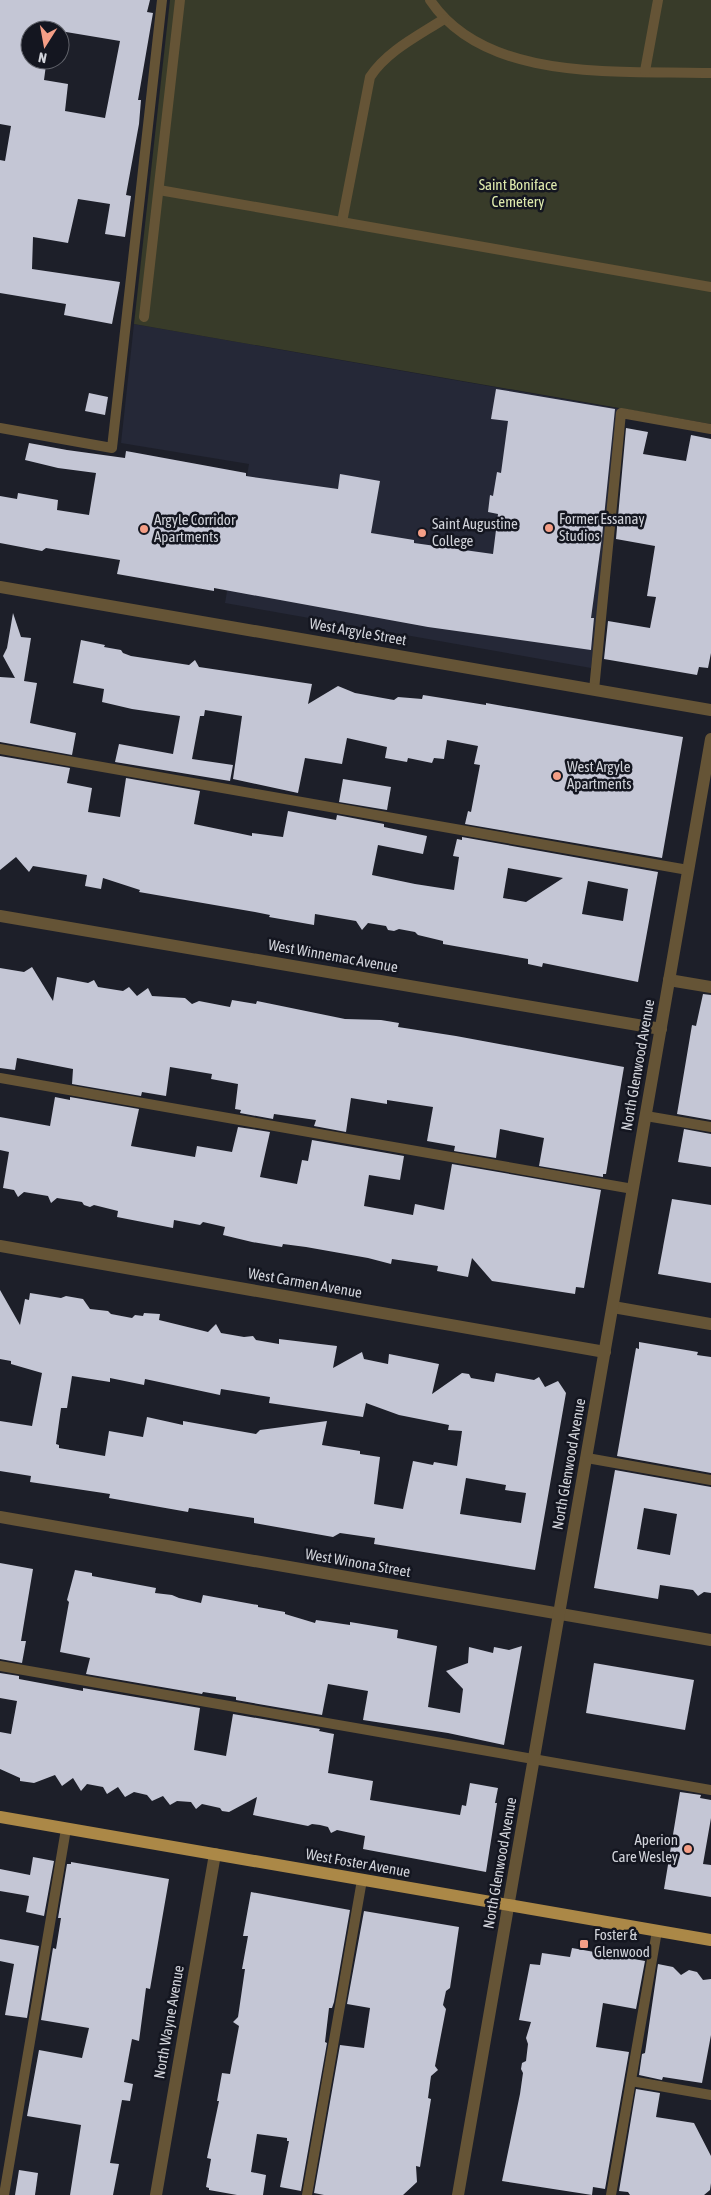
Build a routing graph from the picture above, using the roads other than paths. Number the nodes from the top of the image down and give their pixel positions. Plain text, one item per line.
1 (162, 0) edge
2 (180, 0) edge
3 (430, 0) edge
4 (658, 0) edge
5 (444, 19) junction
6 (645, 71) junction
7 (711, 73) edge
8 (159, 190) junction
9 (342, 222) junction
10 (711, 288) edge
11 (144, 318) dead end
12 (0, 428) edge
13 (711, 429) edge
14 (0, 587) edge
15 (594, 690) junction
16 (711, 710) edge
17 (711, 739) edge
18 (0, 749) edge
19 (688, 870) junction
20 (0, 916) edge
21 (669, 980) junction
22 (711, 988) edge
23 (661, 1029) junction
24 (0, 1078) edge
25 (646, 1116) junction
26 (711, 1127) edge
27 (633, 1189) junction
28 (0, 1246) edge
29 (613, 1307) junction
30 (711, 1324) edge
31 (605, 1352) junction
32 (587, 1458) junction
33 (711, 1480) edge
34 (0, 1517) edge
35 (560, 1614) junction
36 (711, 1640) edge
37 (0, 1666) edge
38 (535, 1758) junction
39 (711, 1790) edge
40 (0, 1817) edge
41 (66, 1829) junction
42 (214, 1854) junction
43 (362, 1880) junction
44 (509, 1905) junction
45 (657, 1931) junction
46 (711, 1940) edge
47 (631, 2081) junction
48 (711, 2095) edge
49 (4, 2195) edge
50 (156, 2195) edge
51 (307, 2195) edge
52 (458, 2195) edge
53 (611, 2195) edge

1 - 12 lane
2 - 8 lane
3 - 5 lane
4 - 6 lane
5 - 6 lane
5 - 9 lane
6 - 7 lane
8 - 9 lane
8 - 11 lane
9 - 10 lane
13 - 15 lane
14 - 15 street, West Argyle Street
15 - 16 street, West Argyle Street
17 - 19 street, North Glenwood Avenue
18 - 19 lane
19 - 21 street, North Glenwood Avenue
20 - 23 street, West Winnemac Avenue
21 - 22 street
21 - 23 street, North Glenwood Avenue
23 - 25 street, North Glenwood Avenue
24 - 27 lane
25 - 26 lane
25 - 27 street, North Glenwood Avenue
27 - 29 street, North Glenwood Avenue
28 - 31 street, West Carmen Avenue
29 - 30 street
29 - 31 street, North Glenwood Avenue
31 - 32 street, North Glenwood Avenue
32 - 33 lane
32 - 35 street, North Glenwood Avenue
34 - 35 street, West Winona Street
35 - 36 street, West Winona Street
35 - 38 street, North Glenwood Avenue
37 - 38 lane
38 - 39 lane
38 - 44 street, North Glenwood Avenue
40 - 41 main road, West Foster Avenue
41 - 42 main road, West Foster Avenue
41 - 49 lane
42 - 43 main road, West Foster Avenue
42 - 50 street, North Wayne Avenue
43 - 44 main road, West Foster Avenue
43 - 51 lane
44 - 45 main road, West Foster Avenue
44 - 52 street, North Glenwood Avenue
45 - 46 main road, West Foster Avenue
45 - 47 lane
47 - 48 lane
47 - 53 lane

